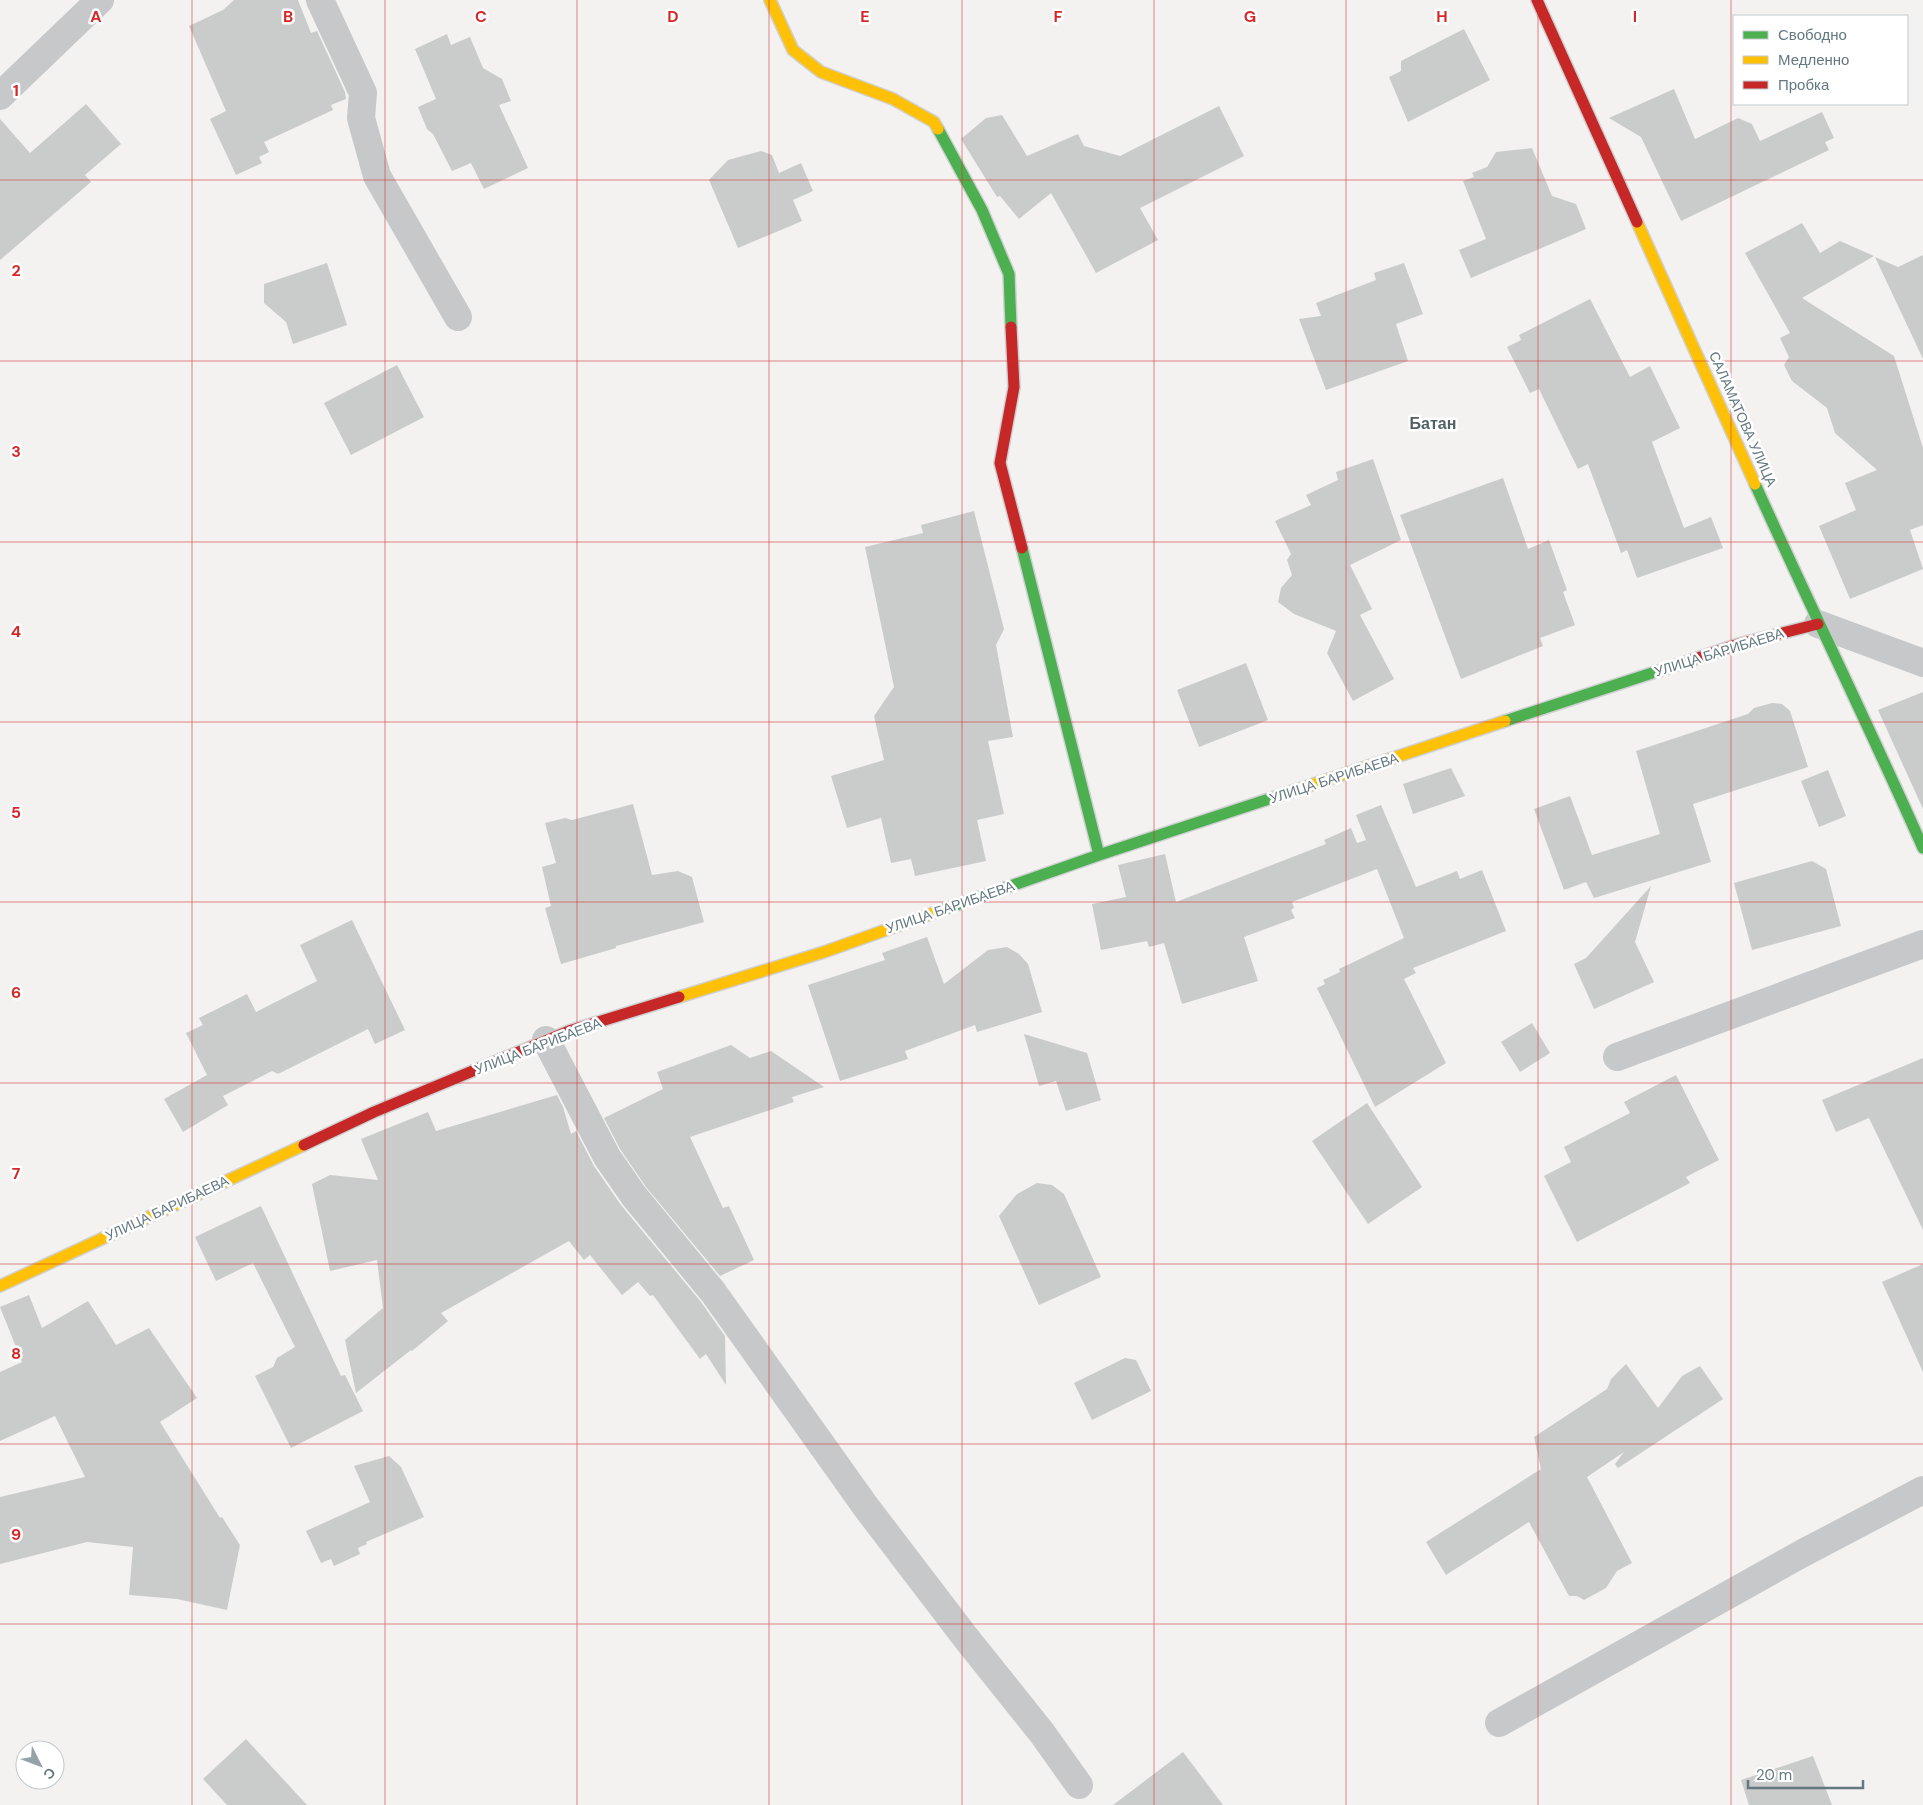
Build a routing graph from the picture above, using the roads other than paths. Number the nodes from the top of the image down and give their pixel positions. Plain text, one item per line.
1 (100, 0) edge
2 (320, 0) edge
3 (770, 0) edge
4 (1537, 0) edge
5 (0, 96) edge
6 (458, 317) dead end
7 (1818, 624) junction
8 (1923, 663) edge
9 (1923, 848) edge
10 (1099, 855) junction
11 (1923, 944) edge
12 (546, 1040) junction
13 (1617, 1057) dead end
14 (0, 1286) edge
15 (1923, 1490) edge
16 (1499, 1723) dead end
17 (1079, 1785) dead end

1 - 5 street
2 - 6 street
3 - 10 street
4 - 7 street, САЛАМАТОВА УЛИЦА
7 - 8 street
7 - 9 street, САЛАМАТОВА УЛИЦА
7 - 10 street, УЛИЦА БАРИБАЕВА
10 - 12 street, УЛИЦА БАРИБАЕВА
11 - 13 street
12 - 14 street, УЛИЦА БАРИБАЕВА
12 - 17 street
15 - 16 street

